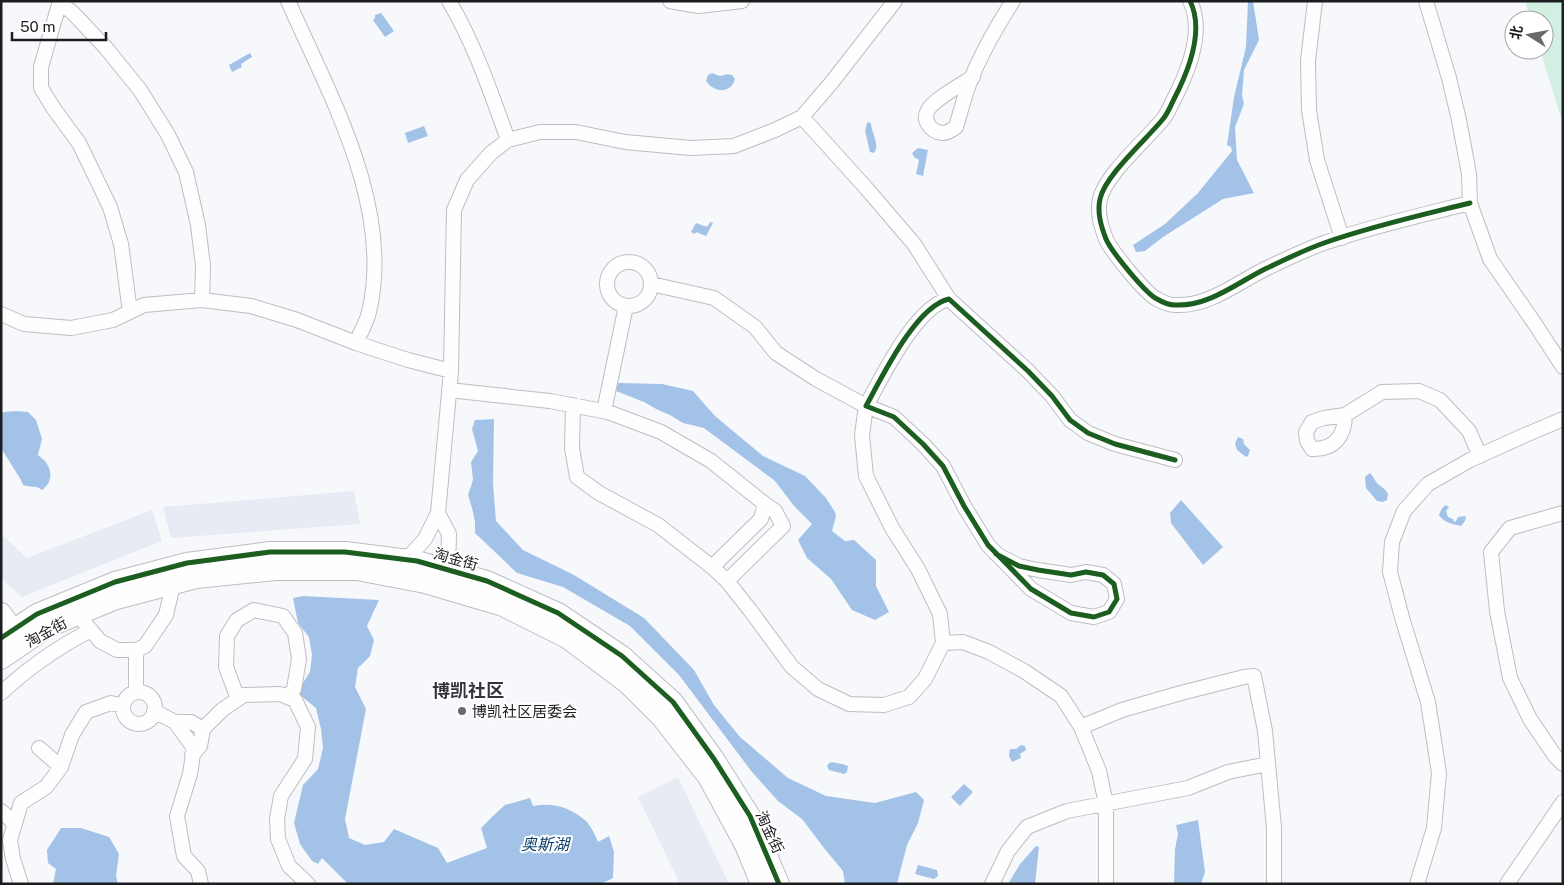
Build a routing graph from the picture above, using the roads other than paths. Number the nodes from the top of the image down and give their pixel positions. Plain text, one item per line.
1 (288, 1) edge
2 (449, 1) edge
3 (670, 1) edge
4 (742, 1) edge
5 (894, 1) edge
6 (1013, 1) edge
7 (1190, 1) edge
8 (1315, 1) edge
9 (1426, 1) edge
10 (60, 2) edge
11 (973, 77) dead end
12 (802, 117) junction
13 (508, 140) junction
14 (1470, 203) junction
15 (1342, 238) junction
16 (651, 284) junction
17 (949, 299) junction
18 (202, 300) junction
19 (626, 306) junction
20 (130, 312) junction
21 (1, 314) edge
22 (356, 343) junction
23 (1563, 367) edge
24 (451, 371) junction
25 (449, 390) junction
26 (573, 405) junction
27 (866, 406) junction
28 (604, 411) junction
29 (1345, 415) dead end
30 (1563, 419) edge
31 (1480, 456) junction
32 (1175, 460) dead end
33 (765, 504) junction
34 (1563, 513) edge
35 (438, 514) junction
36 (996, 554) junction
37 (406, 560) junction
38 (712, 567) junction
39 (435, 573) junction
40 (727, 581) junction
41 (174, 585) junction
42 (1, 613) edge
43 (85, 622) junction
44 (13, 637) edge
45 (942, 643) junction
46 (136, 650) junction
47 (1, 659) edge
48 (136, 692) junction
49 (1, 693) edge
50 (287, 697) junction
51 (238, 699) junction
52 (123, 706) junction
53 (154, 711) junction
54 (175, 722) junction
55 (1082, 726) junction
56 (203, 729) junction
57 (39, 748) dead end
58 (192, 756) junction
59 (1268, 764) junction
60 (1563, 764) edge
61 (61, 767) junction
62 (1563, 802) edge
63 (1106, 804) junction
64 (1, 811) edge
65 (14, 823) junction
66 (758, 854) junction
67 (21, 884) edge
68 (201, 884) edge
69 (308, 884) edge
70 (761, 884) edge
71 (780, 884) edge
72 (992, 884) edge
73 (1106, 884) edge
74 (1274, 884) edge
75 (1417, 884) edge
76 (1506, 884) edge

1 - 22 street
2 - 13 street
3 - 4 street
5 - 12 street
6 - 11 street
7 - 15 street
8 - 15 street
9 - 14 street
10 - 18 street
10 - 20 street
12 - 13 street
12 - 17 street
13 - 24 street
14 - 15 street
14 - 23 street
16 - 19 street
16 - 19 street
16 - 27 street
17 - 27 street
17 - 32 street
18 - 20 street
18 - 22 street
19 - 28 street
20 - 21 street
22 - 24 street
24 - 25 street
25 - 26 street
25 - 35 street
26 - 28 street
26 - 38 street
27 - 36 street
27 - 45 street
28 - 33 street
29 - 31 street
30 - 31 street
31 - 75 street
33 - 38 street
33 - 40 street
34 - 60 street
35 - 37 street
35 - 39 street
36 - 36 street
37 - 39 street, 淘金街
37 - 44 street, 淘金街
38 - 40 street
39 - 41 street, 淘金街
39 - 66 street, 淘金街
40 - 45 street
41 - 43 street, 淘金街
41 - 46 street
42 - 44 street
43 - 44 street, 淘金街
43 - 46 street
43 - 49 street
44 - 47 street, 淘金街
45 - 55 street
46 - 48 street
48 - 52 street
48 - 53 street
50 - 51 street
50 - 51 street
50 - 69 street
51 - 56 street
52 - 53 street
52 - 61 street
53 - 54 street
54 - 56 street
54 - 58 street
55 - 59 street
55 - 63 street
56 - 58 street
57 - 61 street
58 - 68 street
59 - 63 street
59 - 74 street
61 - 65 street
62 - 76 street
63 - 72 street
63 - 73 street
64 - 65 street
65 - 67 street
66 - 70 street, 淘金街
66 - 71 street, 淘金街

